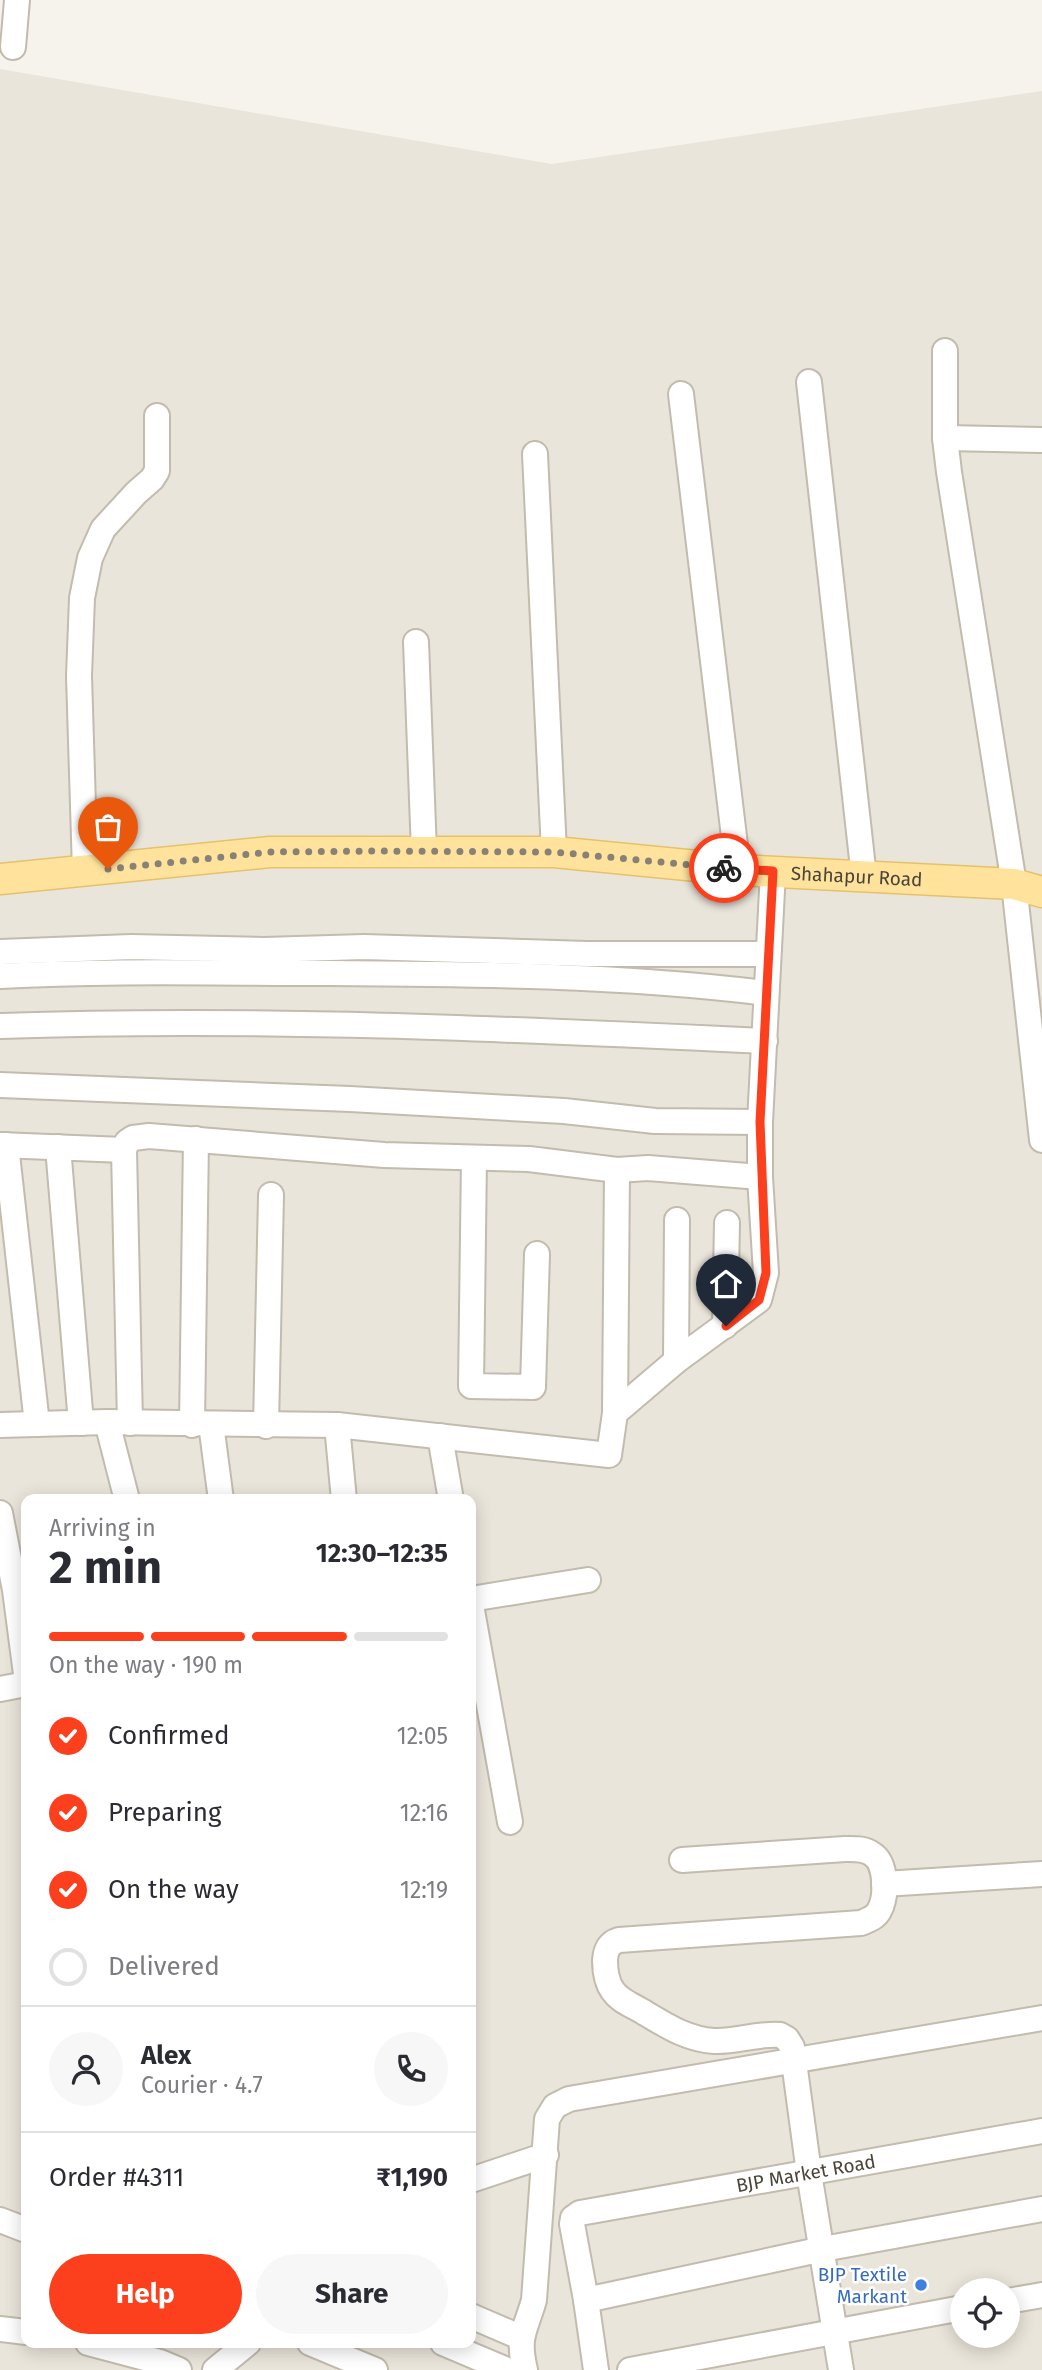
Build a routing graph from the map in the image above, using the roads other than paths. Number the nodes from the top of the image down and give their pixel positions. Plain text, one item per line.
1 (17, 0) edge
2 (13, 47) dead end
3 (945, 351) dead end
4 (809, 382) dead end
5 (681, 394) dead end
6 (157, 416) dead end
7 (945, 438) junction
8 (1042, 440) edge
9 (535, 454) dead end
10 (416, 642) dead end
11 (424, 852) junction
12 (554, 852) junction
13 (738, 870) junction
14 (85, 871) junction
15 (773, 871) junction
16 (864, 877) junction
17 (0, 879) edge
18 (1028, 888) edge
19 (0, 952) edge
20 (768, 954) junction
21 (0, 976) edge
22 (766, 993) junction
23 (0, 1026) edge
24 (765, 1041) junction
25 (0, 1085) edge
26 (760, 1122) junction
27 (196, 1139) junction
28 (1042, 1140) edge
29 (3, 1145) edge
30 (58, 1147) junction
31 (124, 1150) junction
32 (474, 1158) junction
33 (617, 1170) junction
34 (760, 1177) junction
35 (271, 1195) dead end
36 (677, 1220) dead end
37 (727, 1223) dead end
38 (537, 1254) dead end
39 (726, 1326) junction
40 (676, 1361) junction
41 (615, 1413) junction
42 (81, 1423) junction
43 (119, 1423) junction
44 (0, 1424) edge
45 (37, 1424) junction
46 (201, 1424) junction
47 (337, 1425) junction
48 (267, 1426) junction
49 (440, 1436) junction
50 (126, 1494) edge
51 (218, 1494) edge
52 (343, 1494) edge
53 (451, 1494) edge
54 (0, 1513) edge
55 (588, 1580) dead end
56 (476, 1598) edge
57 (476, 1633) edge
58 (21, 1636) edge
59 (21, 1685) edge
60 (0, 1689) edge
61 (510, 1822) dead end
62 (682, 1860) dead end
63 (1042, 1874) edge
64 (884, 1884) junction
65 (1042, 2018) edge
66 (793, 2059) junction
67 (1042, 2131) edge
68 (546, 2155) junction
69 (809, 2173) junction
70 (476, 2178) edge
71 (1042, 2209) edge
72 (0, 2220) edge
73 (21, 2228) edge
74 (822, 2249) junction
75 (1042, 2295) edge
76 (1020, 2299) edge
77 (586, 2300) junction
78 (950, 2310) edge
79 (476, 2318) edge
80 (0, 2329) edge
81 (21, 2331) edge
82 (835, 2332) junction
83 (520, 2337) junction
84 (108, 2348) edge
85 (242, 2348) edge
86 (322, 2348) edge
87 (455, 2348) edge
88 (179, 2370) edge
89 (215, 2370) edge
90 (375, 2370) edge
91 (507, 2370) edge
92 (525, 2370) edge
93 (597, 2370) edge
94 (630, 2370) edge
95 (841, 2370) edge

1 - 2 street
3 - 7 street
4 - 16 street
5 - 13 street
6 - 14 street
7 - 8 street
7 - 18 street
9 - 12 street
10 - 11 street
11 - 12 main road, Shahapur Road
11 - 14 main road, Shahapur Road
12 - 13 main road, Shahapur Road
13 - 15 main road, Shahapur Road
14 - 17 main road, Shahapur Road
15 - 16 main road, Shahapur Road
15 - 20 street
16 - 18 main road, Shahapur Road
18 - 28 street
19 - 20 street
20 - 22 street
21 - 22 street
22 - 24 street
23 - 24 street
24 - 26 street
25 - 26 street
26 - 34 street
27 - 31 street
27 - 32 street
27 - 46 street
29 - 30 street
29 - 45 street
30 - 31 street
30 - 42 street
31 - 43 street
32 - 33 street
32 - 38 street
33 - 34 street
33 - 41 street
34 - 39 street
35 - 48 street
36 - 40 street
37 - 39 street
39 - 40 street
40 - 41 street
41 - 49 street
42 - 43 street
42 - 45 street
43 - 46 street
43 - 50 street
44 - 45 street
46 - 48 street
46 - 51 street
47 - 48 street
47 - 49 street
47 - 52 street
49 - 53 street
54 - 58 street
55 - 56 street
57 - 61 street
59 - 60 street
62 - 64 street
63 - 64 street
64 - 66 street
65 - 66 street
66 - 68 street
66 - 69 street
67 - 69 street, BJP Market Road
68 - 70 street
68 - 83 street
69 - 74 street
69 - 77 street, BJP Market Road
71 - 74 street
72 - 73 street
74 - 77 street
74 - 82 street
75 - 76 street
77 - 93 street
78 - 82 street
79 - 83 street
80 - 81 street
82 - 94 street
82 - 95 street
83 - 92 street
84 - 88 street
85 - 89 street
86 - 90 street
87 - 91 street

